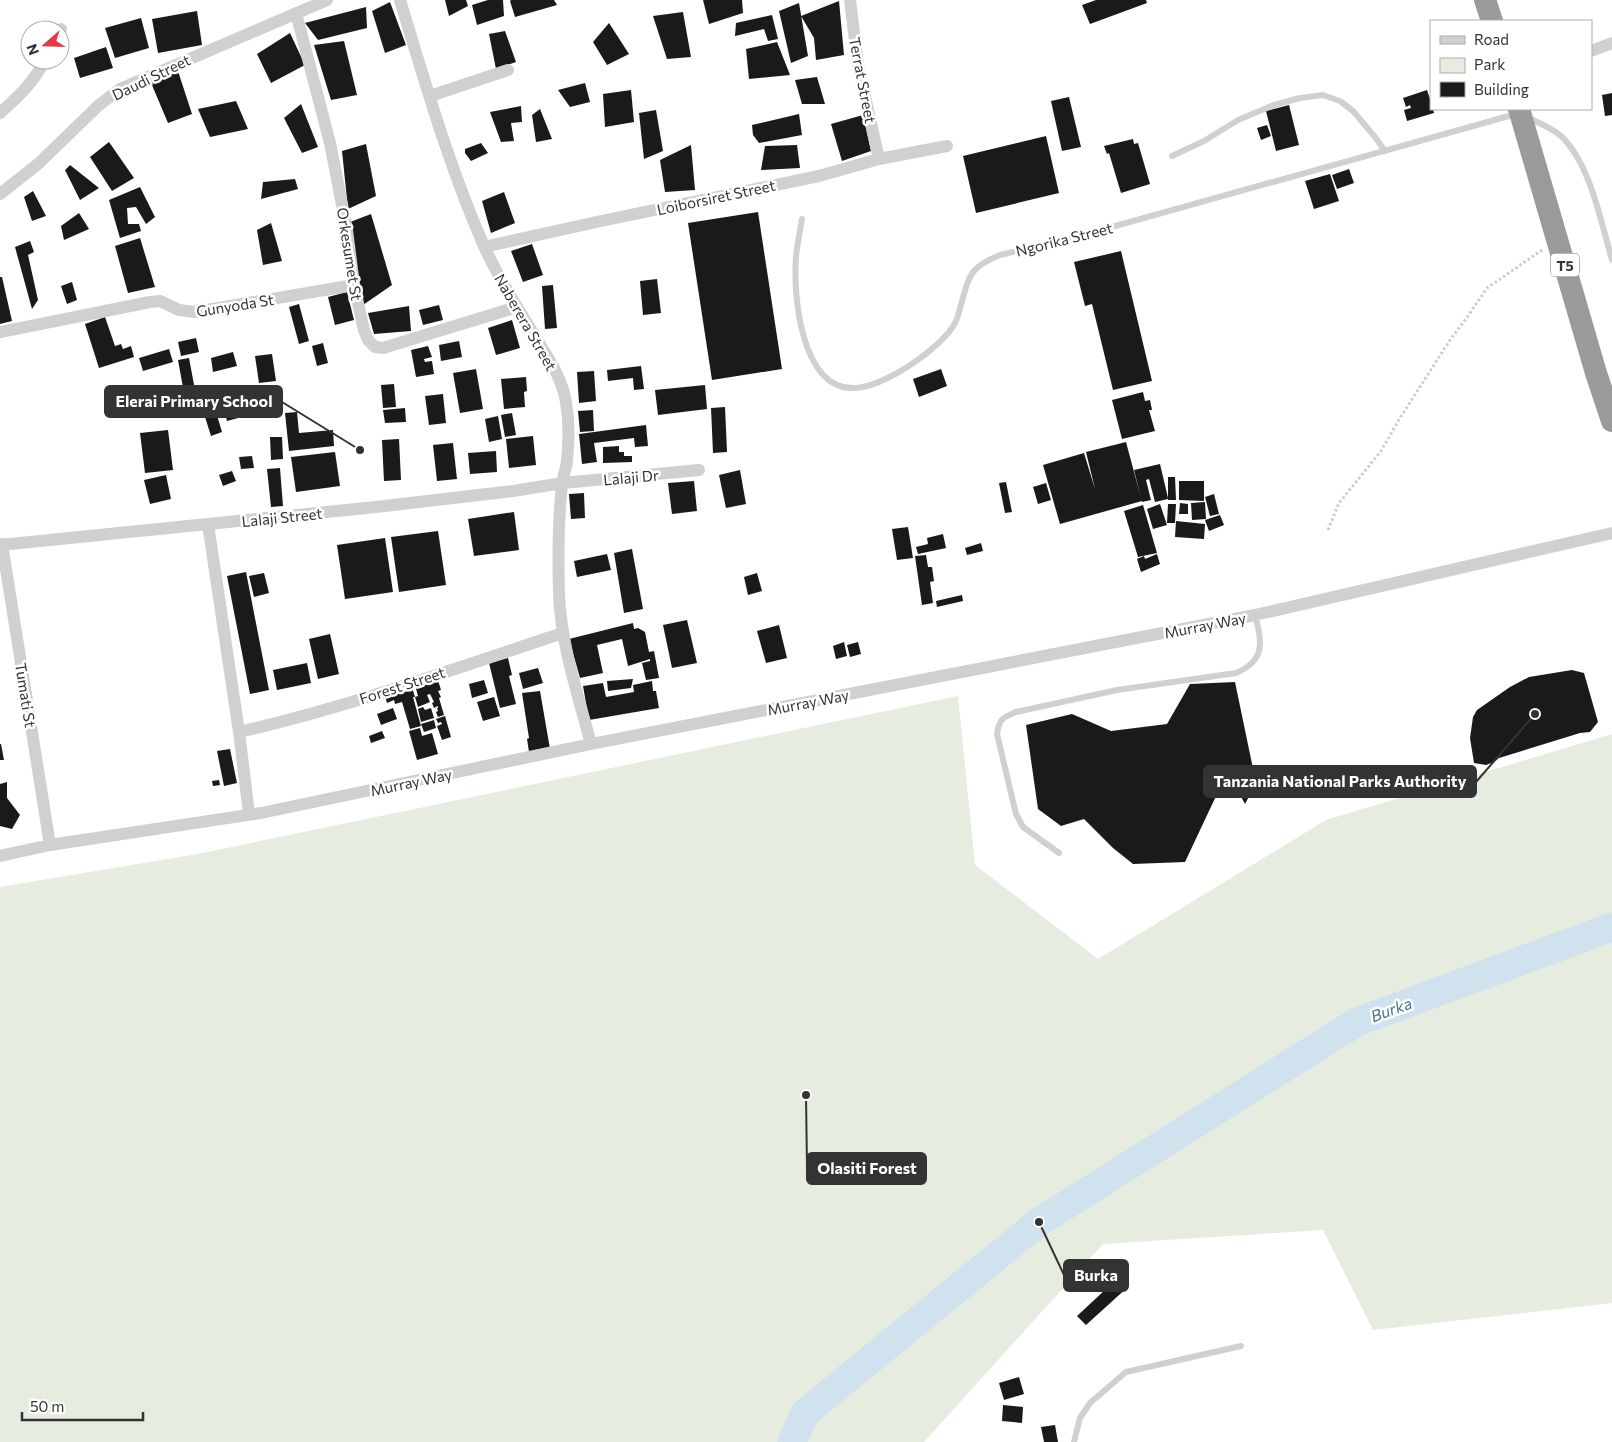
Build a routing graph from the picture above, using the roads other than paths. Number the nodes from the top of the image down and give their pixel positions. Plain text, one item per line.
1 (327, 0) edge
2 (400, 0) edge
3 (850, 0) edge
4 (1485, 0) edge
5 (296, 13) junction
6 (1492, 20) edge
7 (1612, 43) edge
8 (1592, 51) edge
9 (39, 70) edge
10 (508, 70) dead end
11 (430, 96) junction
12 (3, 107) edge
13 (1520, 111) edge
14 (947, 146) dead end
15 (1385, 151) junction
16 (1172, 156) dead end
17 (879, 159) junction
18 (0, 194) edge
19 (802, 219) dead end
20 (484, 247) junction
21 (1612, 260) edge
22 (354, 285) junction
23 (517, 307) junction
24 (0, 332) edge
25 (1612, 421) edge
26 (699, 470) dead end
27 (563, 483) junction
28 (208, 524) junction
29 (1612, 533) edge
30 (1, 544) edge
31 (1256, 615) junction
32 (563, 633) junction
33 (239, 732) junction
34 (591, 744) junction
35 (249, 814) junction
36 (50, 846) junction
37 (1059, 853) dead end
38 (0, 856) edge
39 (1241, 1346) dead end
40 (1074, 1442) edge

1 - 5 street, Daudi Street
2 - 11 street, Naberera Street
3 - 17 street, Terrat Street
4 - 6 highway
5 - 18 street, Daudi Street
5 - 22 street, Orkesumet St
7 - 8 street
9 - 12 street
10 - 11 street
11 - 20 street, Naberera Street
13 - 15 lane, Ngorika Street
13 - 21 lane
13 - 25 highway, T5
14 - 17 street, Loiborsiret Street
15 - 16 lane
15 - 19 lane, Ngorika Street
17 - 20 street, Loiborsiret Street
20 - 23 street, Naberera Street
22 - 23 street, Orkesumet St
22 - 24 street, Gunyoda St
23 - 27 street, Naberera Street
26 - 27 street, Lalaji Dr
27 - 28 street, Lalaji Street
27 - 32 street, Naberera Street
28 - 30 street, Lalaji Street
28 - 33 street
29 - 31 street, Murray Way
30 - 36 street, Tumati St
31 - 34 street, Murray Way
31 - 37 lane
32 - 33 street, Forest Street
32 - 34 street, Naberera Street
33 - 35 street
34 - 35 street, Murray Way
35 - 36 street, Murray Way
36 - 38 street, Murray Way
39 - 40 lane

